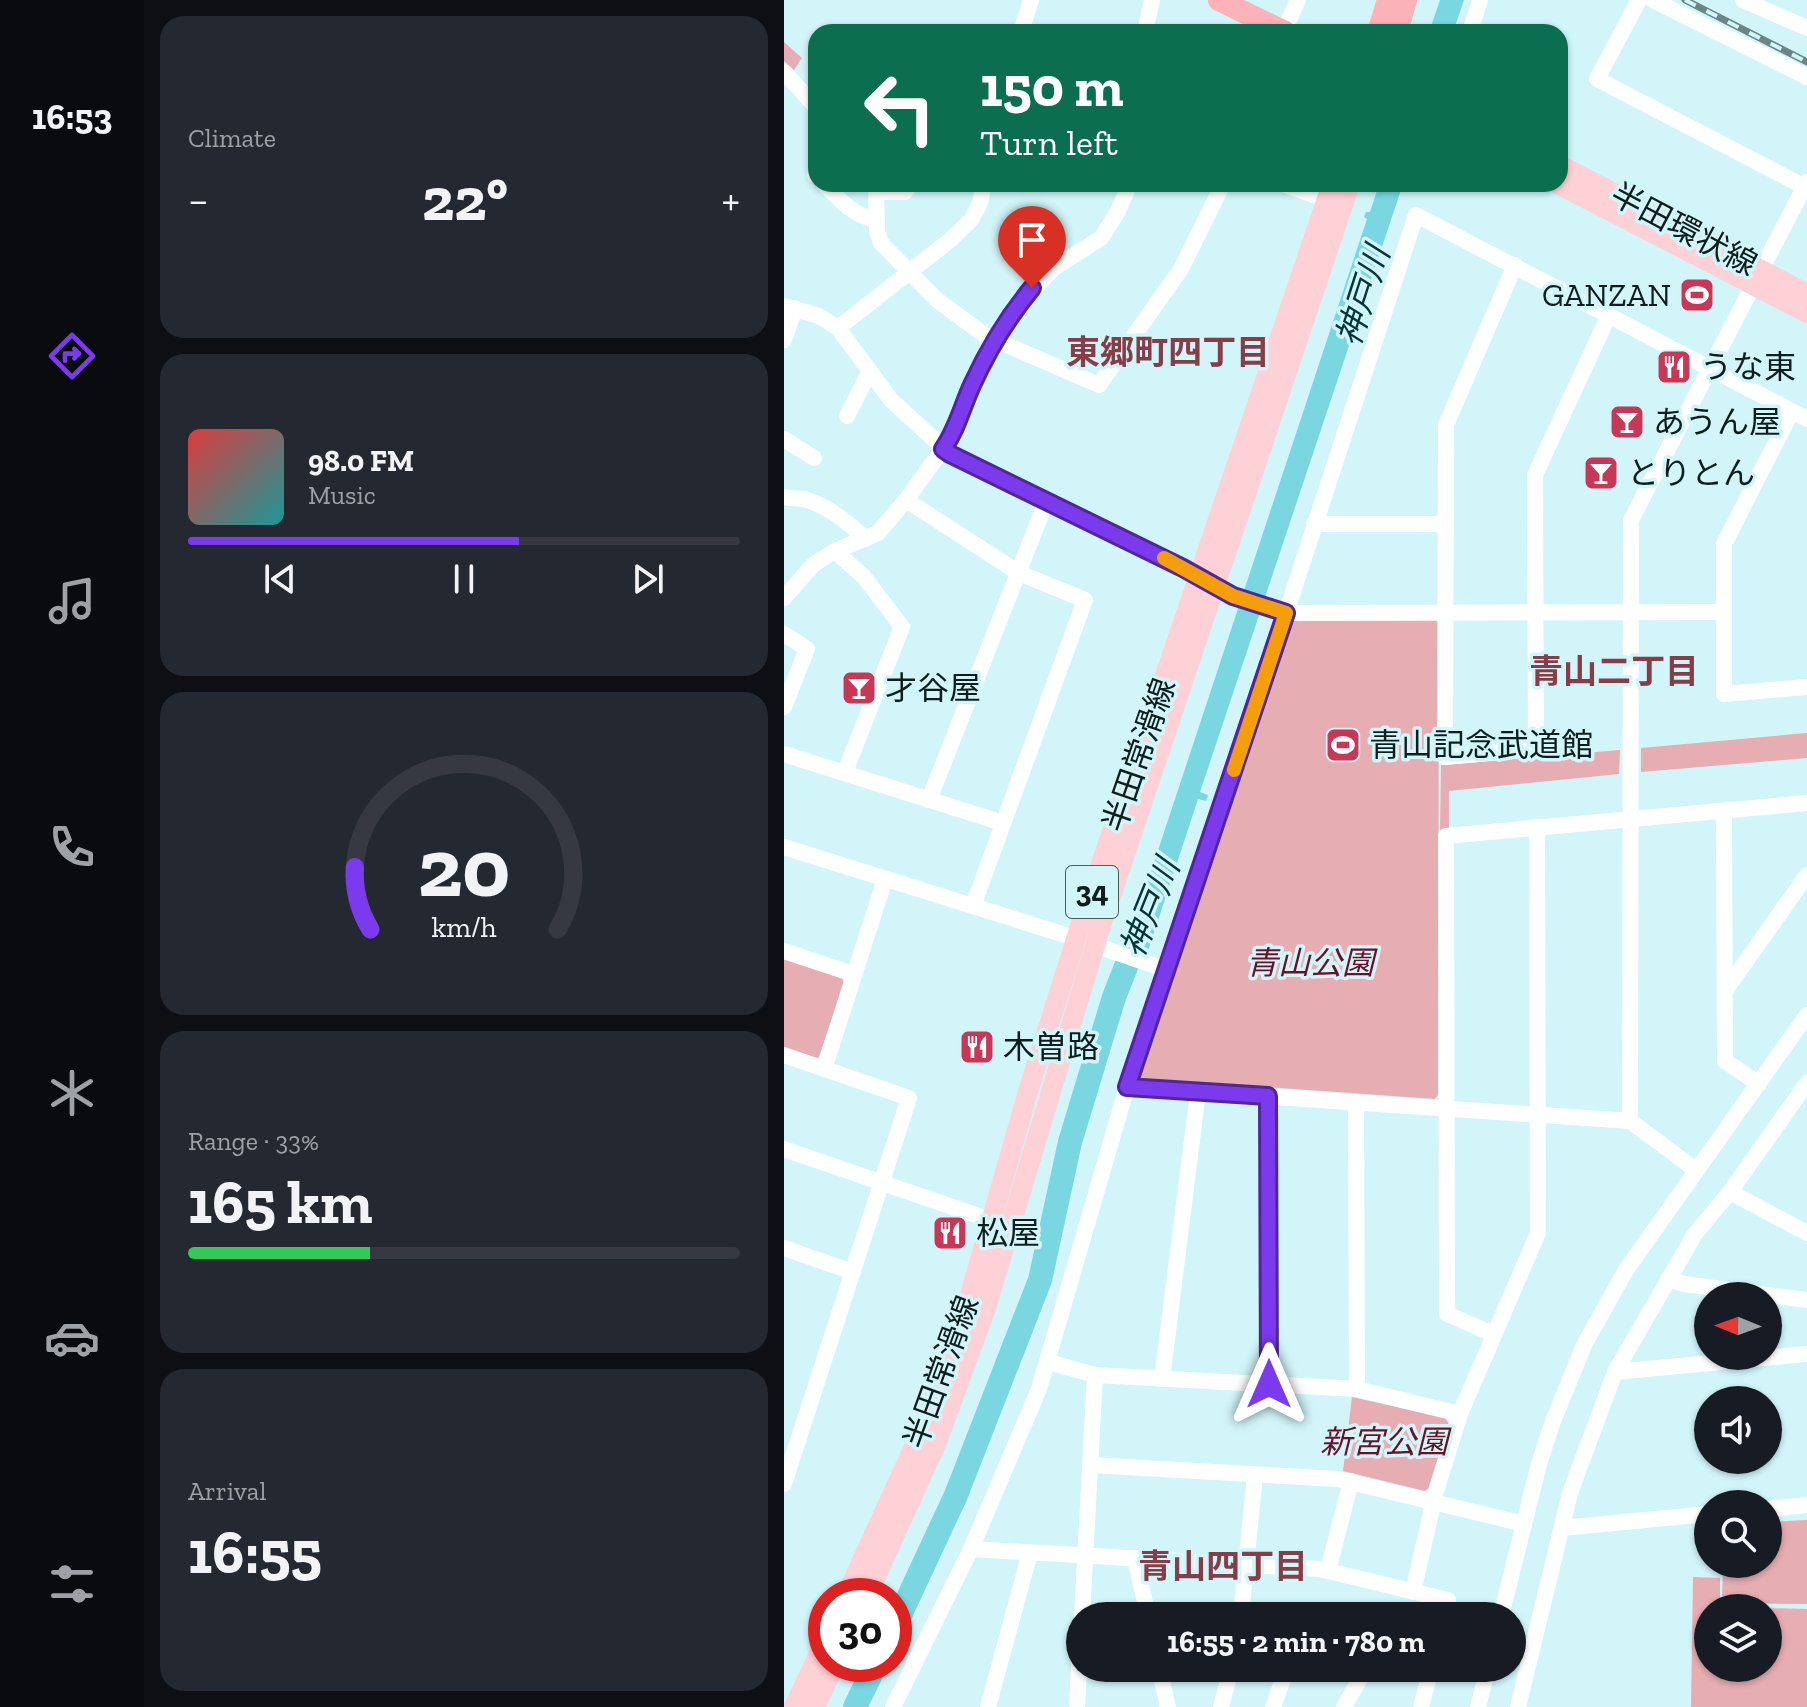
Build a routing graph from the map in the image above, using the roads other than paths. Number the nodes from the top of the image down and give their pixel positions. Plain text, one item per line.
1 (1031, 0) edge
2 (1152, 0) edge
3 (1219, 0) edge
4 (1298, 0) edge
5 (1388, 0) edge
6 (1406, 0) edge
7 (1480, 0) edge
8 (1639, 0) edge
9 (1653, 0) edge
10 (1743, 0) edge
11 (1024, 24) edge
12 (1147, 24) edge
13 (1268, 24) edge
14 (1288, 24) edge
15 (1380, 24) edge
16 (1399, 24) edge
17 (1472, 24) edge
18 (1807, 28) edge
19 (784, 72) edge
20 (1807, 77) edge
21 (808, 98) edge
22 (1568, 170) edge
23 (1806, 186) edge
24 (1568, 189) edge
25 (832, 192) edge
26 (877, 192) edge
27 (982, 192) edge
28 (1126, 192) edge
29 (1219, 192) edge
30 (1330, 192) edge
31 (1347, 192) edge
32 (877, 220) junction
33 (1515, 265) junction
34 (907, 272) junction
35 (1757, 277) junction
36 (1807, 294) edge
37 (789, 307) edge
38 (1807, 313) edge
39 (1609, 315) junction
40 (838, 328) junction
41 (995, 339) junction
42 (784, 340) edge
43 (1710, 368) junction
44 (870, 371) junction
45 (1800, 415) edge
46 (847, 416) dead end
47 (784, 439) edge
48 (943, 449) junction
49 (814, 458) dead end
50 (784, 497) edge
51 (906, 500) junction
52 (1046, 502) junction
53 (1314, 524) junction
54 (1446, 524) junction
55 (865, 539) junction
56 (835, 551) junction
57 (1019, 573) junction
58 (1216, 586) junction
59 (784, 598) edge
60 (1279, 611) junction
61 (1724, 612) junction
62 (1445, 613) junction
63 (1536, 613) junction
64 (1630, 613) junction
65 (784, 634) edge
66 (1807, 687) edge
67 (784, 707) edge
68 (784, 754) edge
69 (845, 772) junction
70 (929, 800) junction
71 (1807, 803) edge
72 (1724, 811) junction
73 (1631, 820) junction
74 (1003, 823) junction
75 (1537, 827) junction
76 (784, 847) edge
77 (1807, 875) edge
78 (885, 879) junction
79 (973, 906) junction
80 (1095, 946) junction
81 (784, 951) edge
82 (1160, 968) junction
83 (853, 974) junction
84 (1725, 991) junction
85 (1807, 1015) edge
86 (784, 1055) edge
87 (824, 1069) junction
88 (1807, 1083) edge
89 (1759, 1084) junction
90 (1127, 1087) junction
91 (1198, 1092) junction
92 (1268, 1096) junction
93 (1356, 1102) junction
94 (1447, 1107) junction
95 (1537, 1114) junction
96 (1630, 1121) junction
97 (784, 1149) edge
98 (1696, 1170) junction
99 (882, 1182) junction
100 (1730, 1192) junction
101 (1002, 1224) junction
102 (1807, 1233) edge
103 (784, 1248) edge
104 (853, 1272) junction
105 (1668, 1279) junction
106 (1807, 1300) edge
107 (1493, 1334) junction
108 (1807, 1354) edge
109 (1048, 1362) junction
110 (1615, 1372) junction
111 (1095, 1375) junction
112 (1162, 1379) junction
113 (1269, 1384) junction
114 (1357, 1389) junction
115 (1460, 1414) junction
116 (1090, 1465) junction
117 (1255, 1475) junction
118 (1351, 1481) junction
119 (784, 1484) edge
120 (1434, 1501) junction
121 (1807, 1505) edge
122 (1782, 1508) edge
123 (1694, 1515) edge
124 (1524, 1524) junction
125 (1562, 1528) junction
126 (971, 1549) junction
127 (1030, 1553) junction
128 (1085, 1555) junction
129 (1135, 1558) junction
130 (1246, 1565) junction
131 (1328, 1571) junction
132 (854, 1578) edge
133 (875, 1578) edge
134 (1413, 1592) junction
135 (1083, 1602) edge
136 (1145, 1602) edge
137 (1242, 1602) edge
138 (1448, 1602) edge
139 (1504, 1602) edge
140 (808, 1677) edge
141 (827, 1682) edge
142 (1078, 1682) edge
143 (1162, 1682) edge
144 (1227, 1682) edge
145 (1282, 1682) edge
146 (1358, 1682) edge
147 (1427, 1682) edge
148 (1484, 1682) edge
149 (794, 1707) edge
150 (815, 1707) edge
151 (893, 1707) edge
152 (988, 1707) edge
153 (1077, 1707) edge
154 (1168, 1707) edge
155 (1221, 1707) edge
156 (1273, 1707) edge
157 (1344, 1707) edge
158 (1421, 1707) edge
159 (1478, 1707) edge
160 (1518, 1707) edge

1 - 11 street
2 - 12 street
3 - 13 highway
4 - 14 street
5 - 15 highway
6 - 16 highway
7 - 17 street
8 - 23 street
9 - 20 street
10 - 18 street
19 - 21 street
22 - 35 main road, 半田環状線
23 - 35 street
24 - 35 main road, 半田環状線
25 - 32 street
26 - 32 street
27 - 34 street
28 - 41 street
29 - 41 street
30 - 58 main road, 半田常滑線 / 34
31 - 58 main road, 半田常滑線 / 34
32 - 34 street
33 - 39 street
33 - 53 street
33 - 54 street
34 - 40 street
34 - 41 street
35 - 36 main road, 半田環状線
35 - 38 main road, 半田環状線
35 - 43 street
37 - 40 street
37 - 42 street
39 - 43 street
39 - 63 street
40 - 44 street
41 - 48 street
43 - 45 street
43 - 64 street
44 - 46 street
44 - 48 street
45 - 61 street
47 - 49 street
48 - 51 street
48 - 52 street
50 - 55 street
51 - 55 street
51 - 57 street
52 - 57 street
52 - 58 street
53 - 54 street
53 - 60 street
54 - 62 street
55 - 56 street
56 - 59 street
56 - 69 street
57 - 70 street
57 - 74 street
58 - 60 street
58 - 80 main road, 半田常滑線 / 34
60 - 62 street
60 - 82 street
61 - 64 street
61 - 66 street
62 - 63 street
62 - 63 street
63 - 64 street
64 - 73 street
65 - 67 street
68 - 69 street
69 - 70 street
70 - 74 street
71 - 72 street
72 - 73 street
72 - 84 street
73 - 75 street
73 - 96 street
74 - 79 street
75 - 94 street
75 - 95 street
76 - 78 street
77 - 84 street
78 - 79 street
78 - 83 street
79 - 80 street
80 - 82 street
80 - 101 main road, 半田常滑線 / 34
81 - 83 street
82 - 90 street
83 - 87 street
84 - 89 street
85 - 89 street
86 - 87 street
87 - 99 street
88 - 100 street
89 - 98 street
90 - 91 street
90 - 109 street
91 - 92 street
91 - 112 street
92 - 93 street
92 - 113 street
93 - 94 street
93 - 114 street
94 - 95 street
94 - 107 street
95 - 96 street
95 - 107 street
96 - 98 street
97 - 99 street
98 - 124 street
99 - 101 street
99 - 104 street
100 - 102 street
100 - 105 street
101 - 132 main road, 半田常滑線 / 34
101 - 133 main road, 半田常滑線 / 34
103 - 104 street
104 - 119 street
105 - 106 street
105 - 110 street
107 - 115 street
108 - 110 street
109 - 111 street
109 - 126 street
110 - 125 street
111 - 112 street
111 - 116 street
112 - 113 street
113 - 114 street
114 - 115 street
115 - 120 street
116 - 117 street
116 - 128 street
117 - 118 street
117 - 130 street
118 - 120 street
118 - 131 street
120 - 124 street
120 - 134 street
121 - 122 street
123 - 125 street
124 - 139 street
125 - 160 street
126 - 127 street
126 - 151 street
127 - 128 street
127 - 152 street
128 - 129 street
128 - 135 street
129 - 130 street
129 - 136 street
130 - 131 street
130 - 137 street
131 - 134 street
134 - 138 street
140 - 149 main road
141 - 150 main road
142 - 153 street
143 - 154 street
144 - 155 street
145 - 156 street
146 - 157 street
147 - 158 street
148 - 159 street

